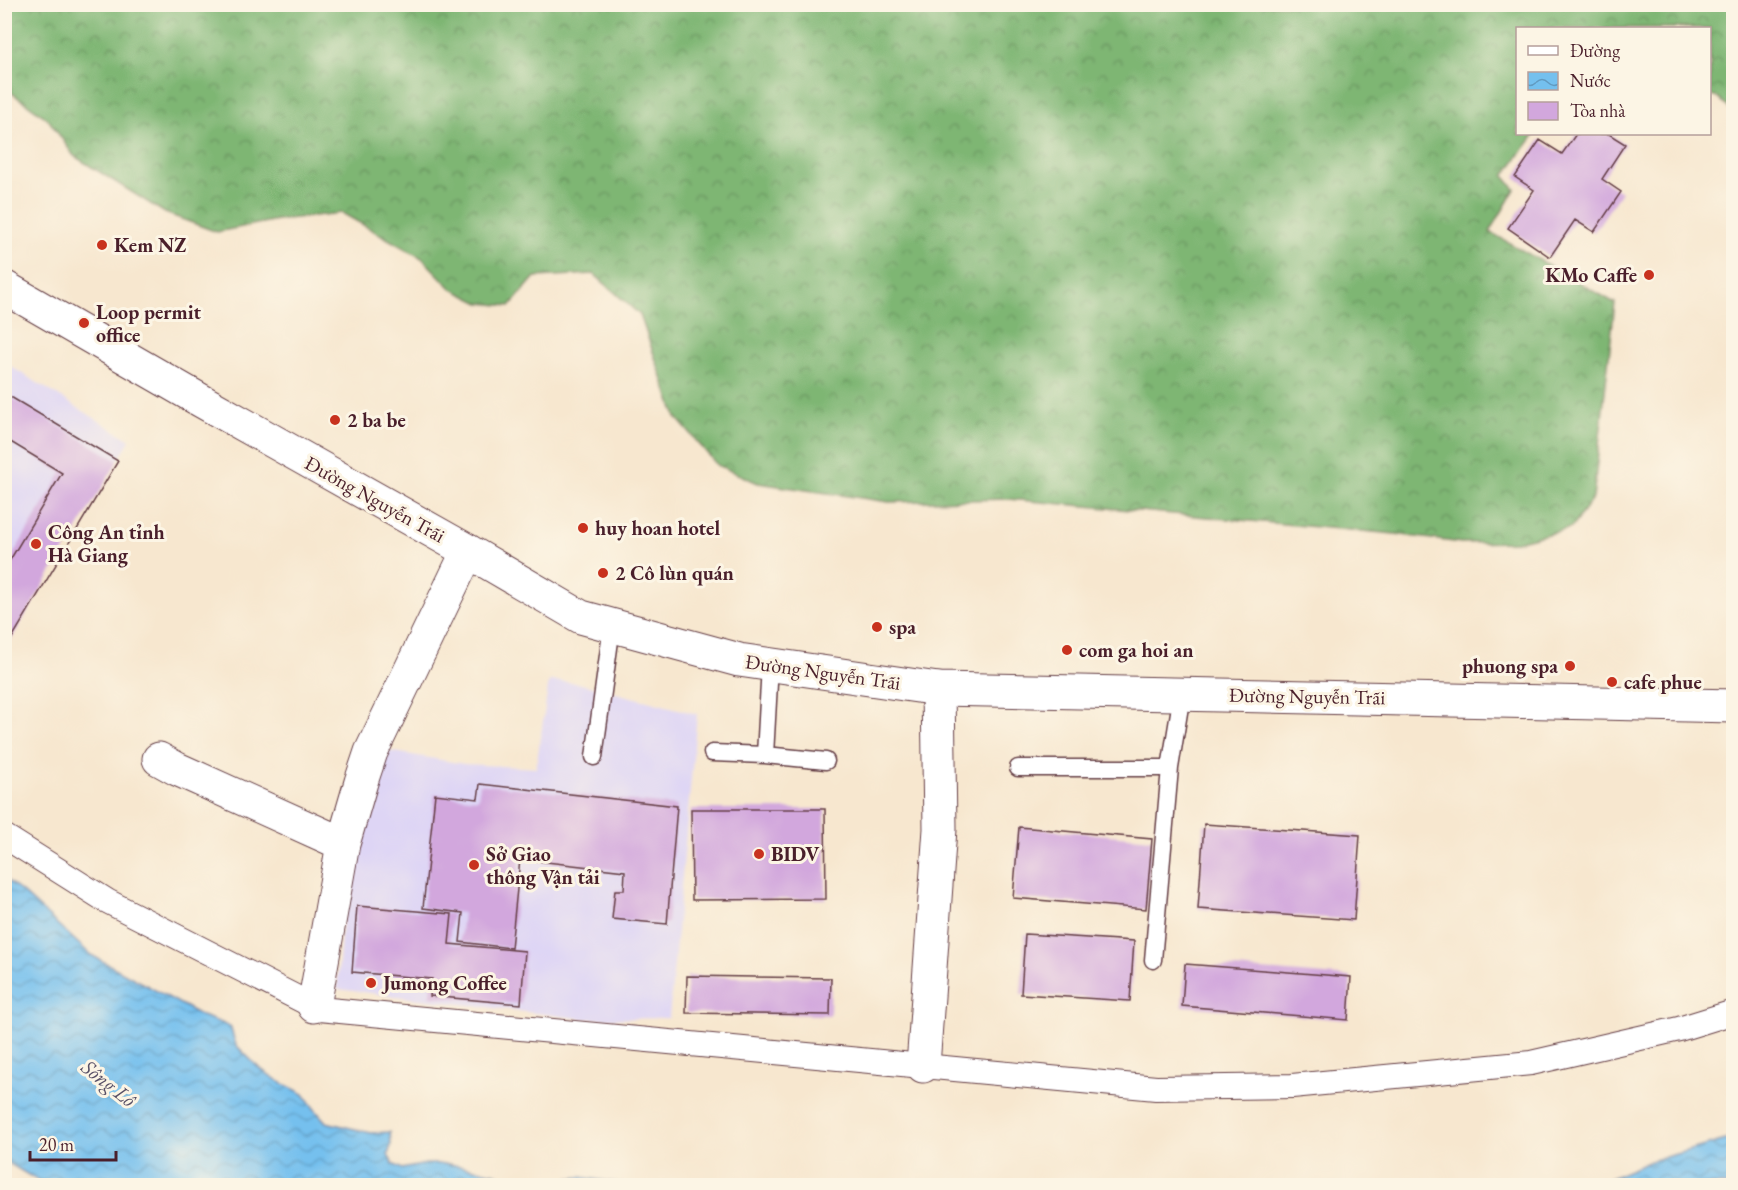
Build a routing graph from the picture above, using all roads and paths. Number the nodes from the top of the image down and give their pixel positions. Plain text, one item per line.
1 (4, 287) edge
2 (468, 551) junction
3 (612, 626) junction
4 (770, 665) junction
5 (938, 689) junction
6 (1182, 694) junction
7 (1734, 706) edge
8 (712, 753) dead end
9 (765, 755) junction
10 (594, 758) dead end
11 (159, 759) dead end
12 (826, 761) dead end
13 (1018, 768) dead end
14 (1170, 768) junction
15 (4, 836) edge
16 (343, 844) junction
17 (1153, 960) dead end
18 (314, 1006) junction
19 (1734, 1012) edge
20 (923, 1066) junction

1 - 2 main road, Đường Nguyễn Trãi
2 - 3 main road, Đường Nguyễn Trãi
2 - 16 main road
3 - 4 main road, Đường Nguyễn Trãi
3 - 10 lane
4 - 5 main road, Đường Nguyễn Trãi
4 - 9 lane
5 - 6 main road, Đường Nguyễn Trãi
5 - 20 main road
6 - 7 main road, Đường Nguyễn Trãi
6 - 14 lane
8 - 9 lane
9 - 12 lane
11 - 16 main road
13 - 14 lane
14 - 17 lane
15 - 18 street
16 - 18 main road
18 - 20 street
19 - 20 street

